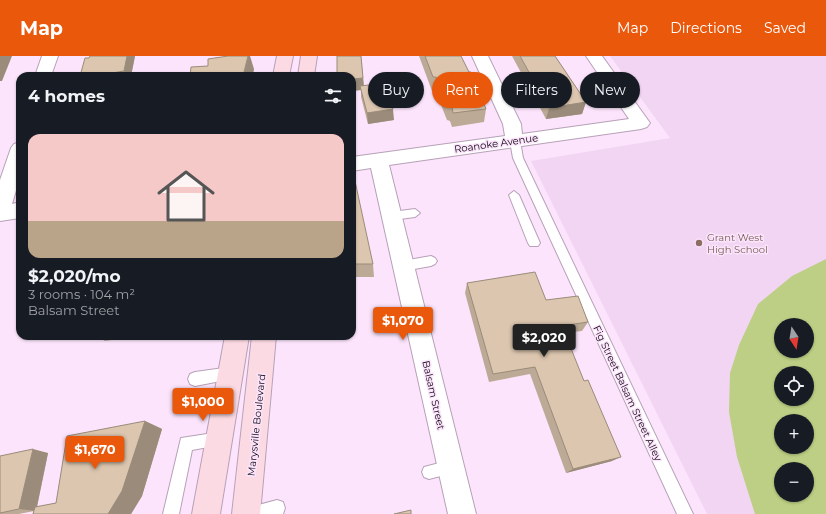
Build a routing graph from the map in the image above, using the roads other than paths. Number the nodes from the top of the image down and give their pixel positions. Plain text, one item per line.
1 (50, 56) edge
2 (285, 56) edge
3 (309, 56) edge
4 (480, 56) edge
5 (594, 56) edge
6 (44, 72) edge
7 (283, 72) edge
8 (307, 72) edge
9 (515, 141) junction
10 (16, 160) edge
11 (378, 160) junction
12 (356, 163) edge
13 (514, 195) dead end
14 (0, 210) edge
15 (16, 211) edge
16 (0, 213) edge
17 (415, 213) dead end
18 (392, 216) junction
19 (534, 243) dead end
20 (430, 261) dead end
21 (403, 266) junction
22 (236, 340) edge
23 (264, 340) edge
24 (231, 373) junction
25 (194, 379) dead end
26 (220, 439) junction
27 (277, 508) dead end
28 (171, 514) edge
29 (206, 514) edge
30 (246, 514) edge
31 (253, 514) edge
32 (462, 514) edge
33 (684, 514) edge

1 - 6 street
2 - 7 main road
3 - 8 main road
4 - 9 street
5 - 9 street, Roanoke Avenue
9 - 11 street, Roanoke Avenue
9 - 33 lane, Fig Street Balsam Street Alley
10 - 14 street
11 - 12 street, Roanoke Avenue
11 - 18 street, Balsam Street
13 - 19 lane
15 - 16 street
17 - 18 lane
18 - 21 street, Balsam Street
20 - 21 lane
21 - 32 street, Balsam Street
22 - 24 main road
23 - 30 main road, Marysville Boulevard
24 - 25 lane
24 - 26 main road
26 - 28 lane
26 - 29 main road
27 - 31 lane

